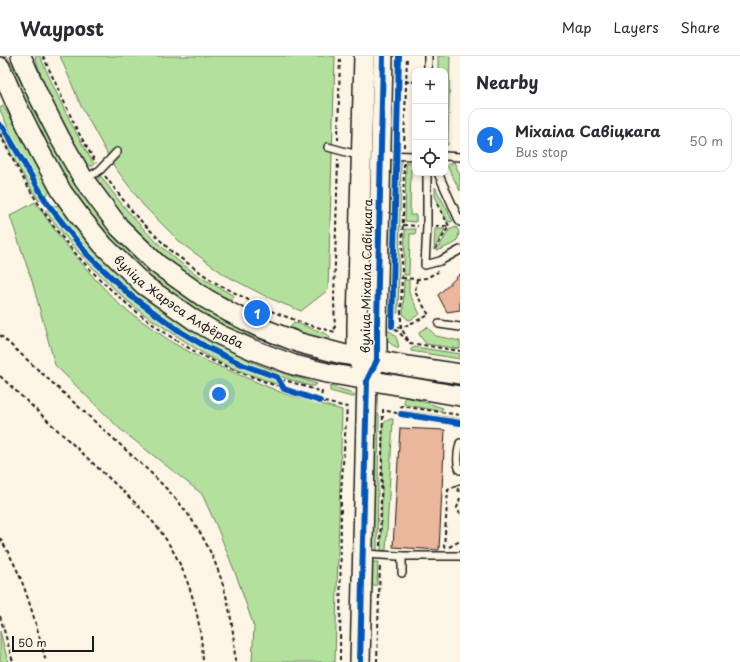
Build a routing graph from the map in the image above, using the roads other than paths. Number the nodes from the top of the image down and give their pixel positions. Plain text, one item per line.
1 (21, 56) edge
2 (364, 56) edge
3 (383, 56) edge
4 (428, 56) edge
5 (0, 66) edge
6 (428, 68) edge
7 (328, 147) dead end
8 (117, 152) dead end
9 (381, 155) junction
10 (362, 156) junction
11 (412, 156) edge
12 (448, 156) edge
13 (459, 156) edge
14 (427, 176) edge
15 (439, 176) edge
16 (84, 180) junction
17 (460, 222) edge
18 (460, 250) edge
19 (439, 324) dead end
20 (460, 327) edge
21 (357, 357) junction
22 (377, 360) junction
23 (460, 374) edge
24 (367, 380) junction
25 (460, 396) edge
26 (460, 443) edge
27 (460, 470) edge
28 (371, 554) junction
29 (402, 556) junction
30 (460, 556) edge
31 (402, 573) dead end
32 (360, 662) edge

1 - 16 main road, вуліца Жарэса Алфёрава
2 - 10 main road, вуліца Міхаіла Савіцкага
3 - 9 main road, вуліца Міхаіла Савіцкага
4 - 6 lane
5 - 24 main road, вуліца Жарэса Алфёрава
7 - 10 lane
8 - 16 lane
9 - 11 lane
9 - 22 main road, вуліца Міхаіла Савіцкага
10 - 21 main road, вуліца Міхаіла Савіцкага
12 - 13 lane
14 - 18 lane
15 - 17 lane
16 - 21 main road, вуліца Жарэса Алфёрава
19 - 20 lane
21 - 22 main road, вуліца Жарэса Алфёрава
21 - 24 main road, вуліца Міхаіла Савіцкага
22 - 23 main road, вуліца Жарэса Алфёрава
22 - 24 main road, вуліца Міхаіла Савіцкага
24 - 25 main road, вуліца Жарэса Алфёрава
24 - 28 main road, вуліца Міхаіла Савіцкага
26 - 27 lane
28 - 29 lane
28 - 32 main road, вуліца Міхаіла Савіцкага
29 - 30 lane
29 - 31 lane

